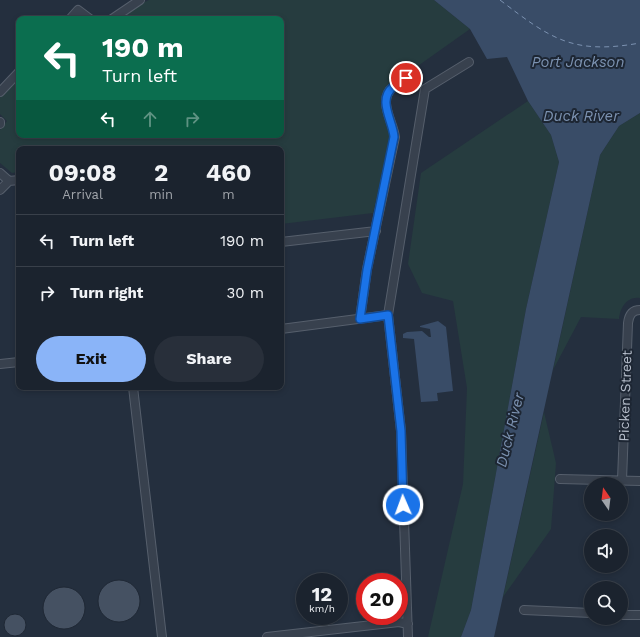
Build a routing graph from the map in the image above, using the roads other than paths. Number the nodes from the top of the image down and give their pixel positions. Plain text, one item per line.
1 (140, 0) edge
2 (73, 16) edge
3 (86, 16) edge
4 (116, 16) edge
5 (469, 62) dead end
6 (16, 75) edge
7 (406, 78) dead end
8 (0, 92) edge
9 (0, 173) edge
10 (9, 180) junction
11 (16, 180) edge
12 (0, 190) edge
13 (376, 231) junction
14 (284, 242) edge
15 (636, 311) edge
16 (388, 315) junction
17 (360, 319) junction
18 (284, 329) edge
19 (16, 362) edge
20 (0, 364) edge
21 (134, 390) edge
22 (622, 477) edge
23 (560, 479) dead end
24 (584, 479) edge
25 (628, 480) edge
26 (640, 481) edge
27 (403, 573) edge
28 (524, 610) dead end
29 (584, 613) edge
30 (628, 615) edge
31 (640, 616) edge
32 (368, 625) edge
33 (405, 625) edge
34 (162, 637) edge
35 (267, 637) edge
36 (408, 637) edge

1 - 4 street
2 - 3 street
5 - 16 street
6 - 8 street
7 - 13 street
9 - 10 street
10 - 11 street
10 - 12 street
13 - 14 street
13 - 17 street
15 - 22 street, Picken Street
16 - 17 street
16 - 27 street
17 - 18 street
19 - 20 street
21 - 34 street
23 - 24 street
25 - 26 street
28 - 29 street
30 - 31 street
32 - 35 street
33 - 36 street

